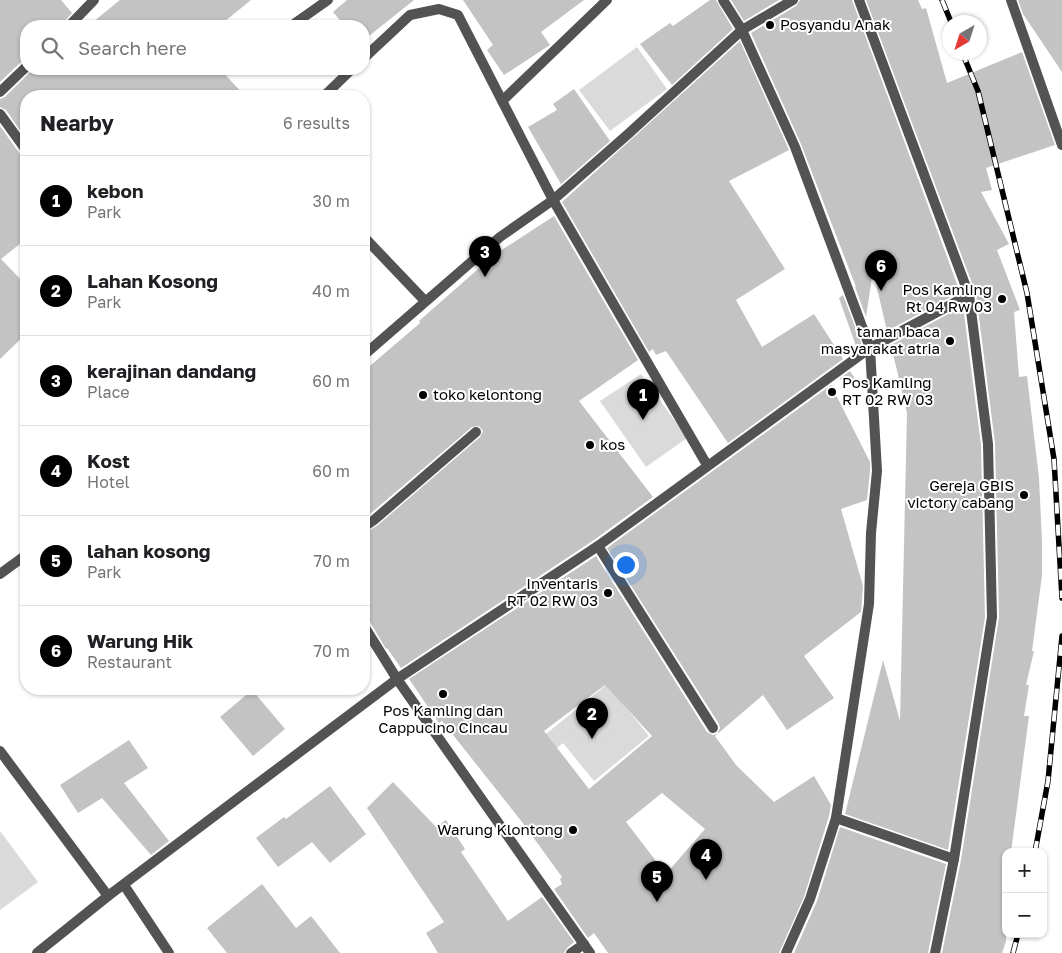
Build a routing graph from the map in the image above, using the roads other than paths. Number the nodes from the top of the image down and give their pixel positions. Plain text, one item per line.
1 (94, 0) edge
2 (328, 0) edge
3 (607, 0) edge
4 (723, 0) edge
5 (793, 0) edge
6 (859, 0) edge
7 (1011, 0) edge
8 (75, 20) edge
9 (300, 20) edge
10 (742, 30) junction
11 (370, 52) edge
12 (20, 73) edge
13 (346, 75) edge
14 (330, 90) edge
15 (0, 92) edge
16 (502, 101) junction
17 (0, 114) edge
18 (20, 142) edge
19 (1062, 145) edge
20 (552, 200) junction
21 (370, 243) edge
22 (969, 295) junction
23 (425, 301) junction
24 (870, 348) junction
25 (370, 350) edge
26 (476, 432) dead end
27 (707, 465) junction
28 (370, 523) edge
29 (598, 546) junction
30 (20, 559) edge
31 (0, 574) edge
32 (370, 635) edge
33 (398, 679) junction
34 (713, 728) dead end
35 (0, 750) edge
36 (836, 818) junction
37 (954, 859) junction
38 (124, 885) junction
39 (108, 896) junction
40 (584, 944) junction
41 (37, 953) edge
42 (169, 953) edge
43 (571, 953) edge
44 (590, 953) edge
45 (786, 953) edge
46 (934, 953) edge

1 - 8 street
2 - 9 street
3 - 16 street
4 - 10 street
5 - 10 street
6 - 22 street
7 - 19 street
10 - 20 street
10 - 24 street
11 - 16 street
12 - 15 street
13 - 14 street
16 - 20 street
17 - 18 street
20 - 23 street
20 - 27 street
21 - 23 street
22 - 24 street
22 - 37 street
23 - 25 street
24 - 27 street
24 - 36 street
26 - 28 street
27 - 29 street
29 - 33 street
29 - 34 street
30 - 31 street
32 - 33 street
33 - 38 street
33 - 40 street
35 - 39 street
36 - 37 street
36 - 45 street
37 - 46 street
38 - 39 street
38 - 42 street
39 - 41 street
40 - 43 street
40 - 44 street

